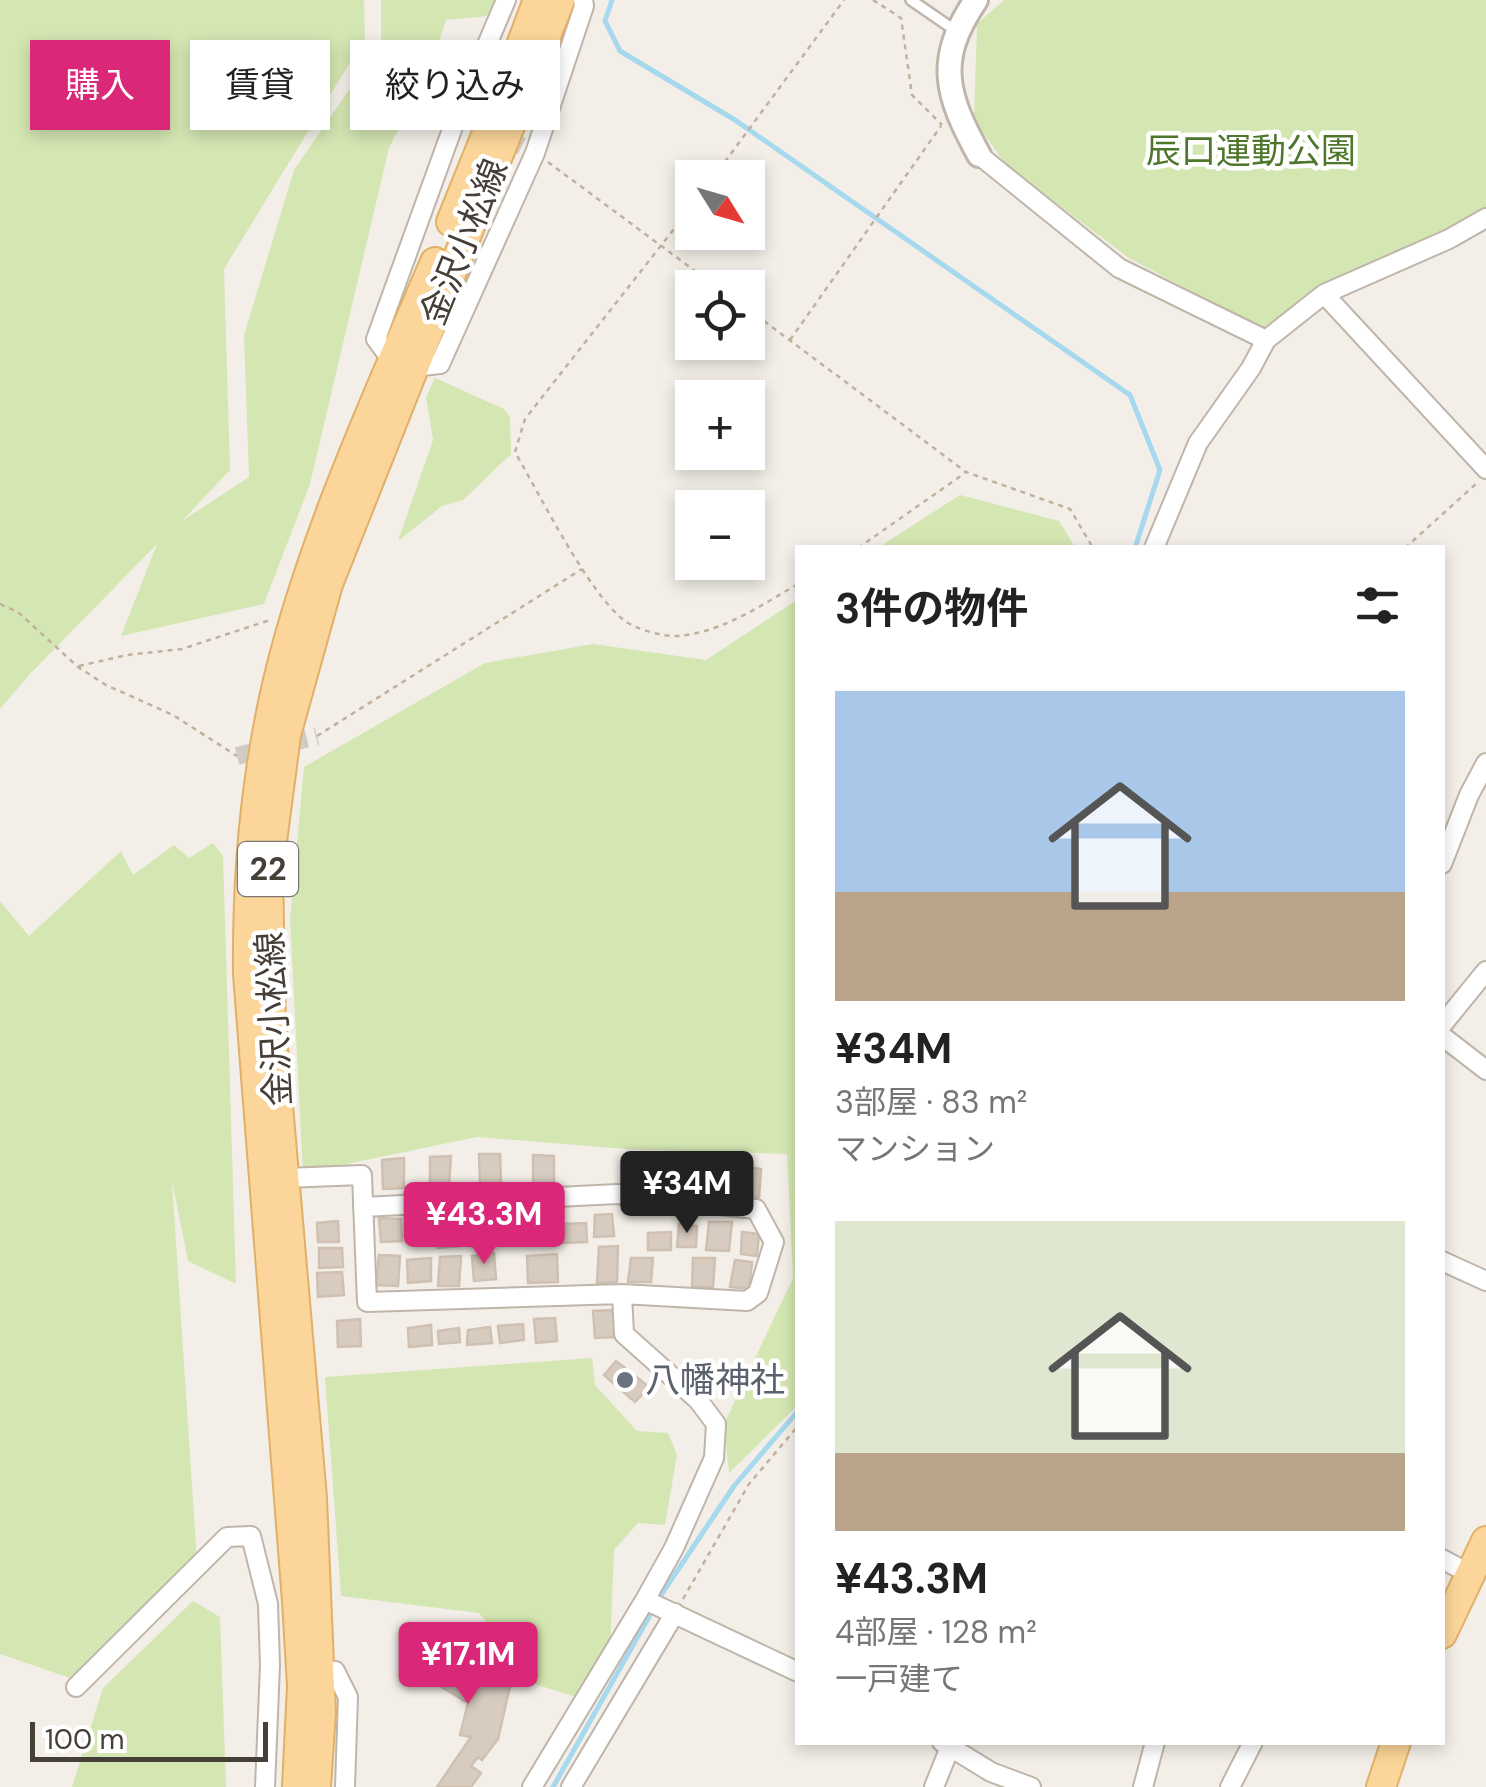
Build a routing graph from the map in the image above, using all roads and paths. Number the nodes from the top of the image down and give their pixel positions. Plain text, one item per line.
1 (506, 0) edge
2 (538, 0) edge
3 (560, 0) edge
4 (582, 0) edge
5 (844, 0) edge
6 (873, 0) edge
7 (911, 0) edge
8 (976, 0) edge
9 (956, 31) junction
10 (535, 153) junction
11 (979, 155) joint
12 (727, 160) edge
13 (1486, 218) edge
14 (675, 229) edge
15 (662, 247) junction
16 (693, 270) edge
17 (1324, 294) junction
18 (765, 322) edge
19 (790, 340) junction
20 (1266, 340) junction
21 (403, 365) junction
22 (966, 472) junction
23 (1486, 473) edge
24 (862, 545) edge
25 (1091, 545) edge
26 (1155, 545) edge
27 (1407, 545) edge
28 (584, 568) junction
29 (795, 586) edge
30 (0, 604) edge
31 (281, 616) dead end
32 (78, 666) junction
33 (317, 736) tunnel mouth
34 (237, 756) dead end
35 (1486, 763) edge
36 (1445, 856) edge
37 (1486, 971) edge
38 (1445, 1022) edge
39 (1445, 1038) edge
40 (1486, 1070) edge
41 (285, 1178) junction
42 (363, 1207) junction
43 (1445, 1262) edge
44 (1486, 1282) edge
45 (622, 1294) junction
46 (795, 1430) edge
47 (1486, 1542) edge
48 (1445, 1561) edge
49 (1470, 1574) junction
50 (297, 1600) junction
51 (268, 1604) junction
52 (658, 1606) junction
53 (1445, 1624) edge
54 (319, 1669) junction
55 (795, 1671) edge
56 (76, 1687) dead end
57 (948, 1745) edge
58 (950, 1745) edge
59 (1155, 1745) edge
60 (1251, 1745) edge
61 (1395, 1745) edge
62 (265, 1787) edge
63 (297, 1787) edge
64 (316, 1787) edge
65 (344, 1787) edge
66 (532, 1787) edge
67 (571, 1787) edge
68 (934, 1787) edge
69 (1031, 1787) edge
70 (1143, 1787) edge
71 (1230, 1787) edge
72 (1381, 1787) edge

1 - 21 street
2 - 21 main road, 金沢小松線 / 22
3 - 21 main road, 金沢小松線 / 22
4 - 10 street
5 - 12 path
6 - 19 path
7 - 9 lane
8 - 9 street
9 - 11 street
10 - 15 path
10 - 21 street
11 - 20 street
13 - 17 street
14 - 15 path
15 - 16 path
15 - 28 path
17 - 20 street
17 - 23 street
18 - 19 path
19 - 22 path
20 - 26 street
21 - 41 main road, 金沢小松線 / 22
21 - 50 main road, 金沢小松線 / 22
22 - 24 path
22 - 25 path
23 - 27 path
28 - 29 path
28 - 33 path
30 - 32 path
31 - 32 path
32 - 34 path
35 - 36 street
37 - 38 street
39 - 40 street
41 - 42 street
41 - 54 main road, 金沢小松線 / 22
42 - 45 street
42 - 45 street
43 - 44 street
45 - 52 street
46 - 52 path
47 - 49 main road
48 - 49 street
49 - 53 main road
50 - 51 street
50 - 63 main road, 金沢小松線 / 22
51 - 56 street
51 - 62 street
52 - 55 street
52 - 66 street
52 - 67 street
54 - 64 main road, 金沢小松線 / 22
54 - 65 street
57 - 68 street
58 - 69 street
59 - 70 street
60 - 71 street
61 - 72 main road

